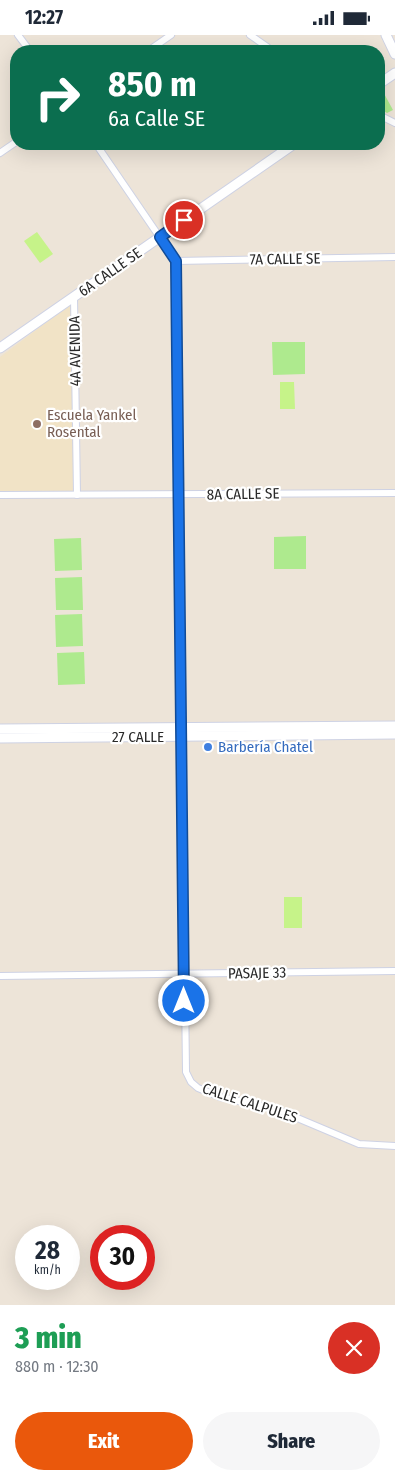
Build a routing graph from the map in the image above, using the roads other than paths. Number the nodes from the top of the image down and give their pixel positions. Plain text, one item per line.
1 (171, 35) edge
2 (250, 35) edge
3 (386, 35) edge
4 (157, 45) edge
5 (264, 45) edge
6 (395, 54) edge
7 (100, 150) edge
8 (285, 150) edge
9 (160, 237) junction
10 (395, 257) edge
11 (176, 261) junction
12 (395, 263) edge
13 (74, 297) junction
14 (0, 348) edge
15 (395, 493) edge
16 (0, 495) edge
17 (77, 495) junction
18 (178, 495) junction
19 (395, 726) edge
20 (0, 729) edge
21 (181, 732) junction
22 (395, 734) edge
23 (0, 738) edge
24 (395, 971) edge
25 (184, 973) junction
26 (0, 976) edge
27 (395, 1146) edge

1 - 4 street
2 - 5 street
3 - 6 main road
7 - 9 street
8 - 9 main road, 6A CALLE SE
9 - 11 street
9 - 13 main road, 6A CALLE SE
10 - 11 street, 7A CALLE SE
10 - 12 street
11 - 18 street, CALLE CALPULES
13 - 14 main road, 6A CALLE SE
13 - 17 street, 4A AVENIDA
15 - 18 street, 8A CALLE SE
16 - 17 street, 8A CALLE SE
17 - 18 street, 8A CALLE SE
18 - 21 street, CALLE CALPULES
19 - 21 main road, 27 CALLE
20 - 21 main road, 27 CALLE
21 - 22 main road, 27 CALLE
21 - 23 main road, 27 CALLE
21 - 25 street, CALLE CALPULES
24 - 25 street, PASAJE 33
25 - 26 street, PASAJE 33
25 - 27 street, CALLE CALPULES

